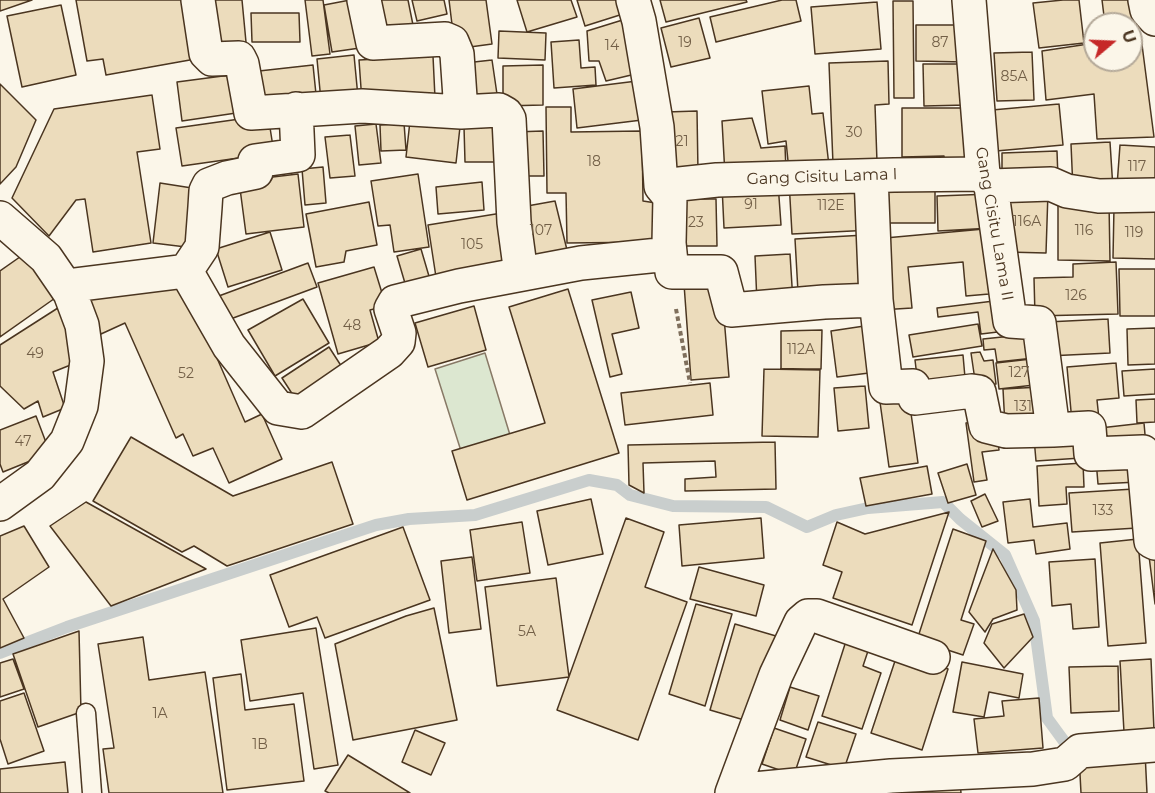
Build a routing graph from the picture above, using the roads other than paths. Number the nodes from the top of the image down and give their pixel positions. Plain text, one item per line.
1 (198, 0) edge
2 (364, 0) edge
3 (633, 0) edge
4 (969, 0) edge
5 (1145, 0) edge
6 (1155, 19) edge
7 (296, 109) junction
8 (462, 112) junction
9 (872, 176) junction
10 (987, 180) junction
11 (661, 186) junction
12 (1155, 195) edge
13 (0, 218) edge
14 (671, 263) junction
15 (186, 271) junction
16 (521, 274) junction
17 (66, 286) junction
18 (876, 300) junction
19 (1053, 430) junction
20 (0, 504) edge
21 (1155, 543) edge
22 (933, 657) dead end
23 (86, 713) dead end
24 (1155, 745) edge
25 (733, 792) edge
26 (92, 793) edge

1 - 7 street
2 - 8 street
3 - 11 street
4 - 10 street, Gang Cisitu Lama II
5 - 6 street
7 - 8 street
7 - 15 street
8 - 16 street
9 - 10 street, Gang Cisitu Lama I
9 - 11 street, Gang Cisitu Lama I
9 - 18 street
10 - 12 street, Gang Cisitu Lama I
10 - 19 street, Gang Cisitu Lama II
11 - 14 street
13 - 17 street
14 - 16 street
14 - 18 street
15 - 16 street
15 - 17 street
17 - 20 street
18 - 19 street
19 - 21 street
22 - 25 street
23 - 26 lane
24 - 25 street

